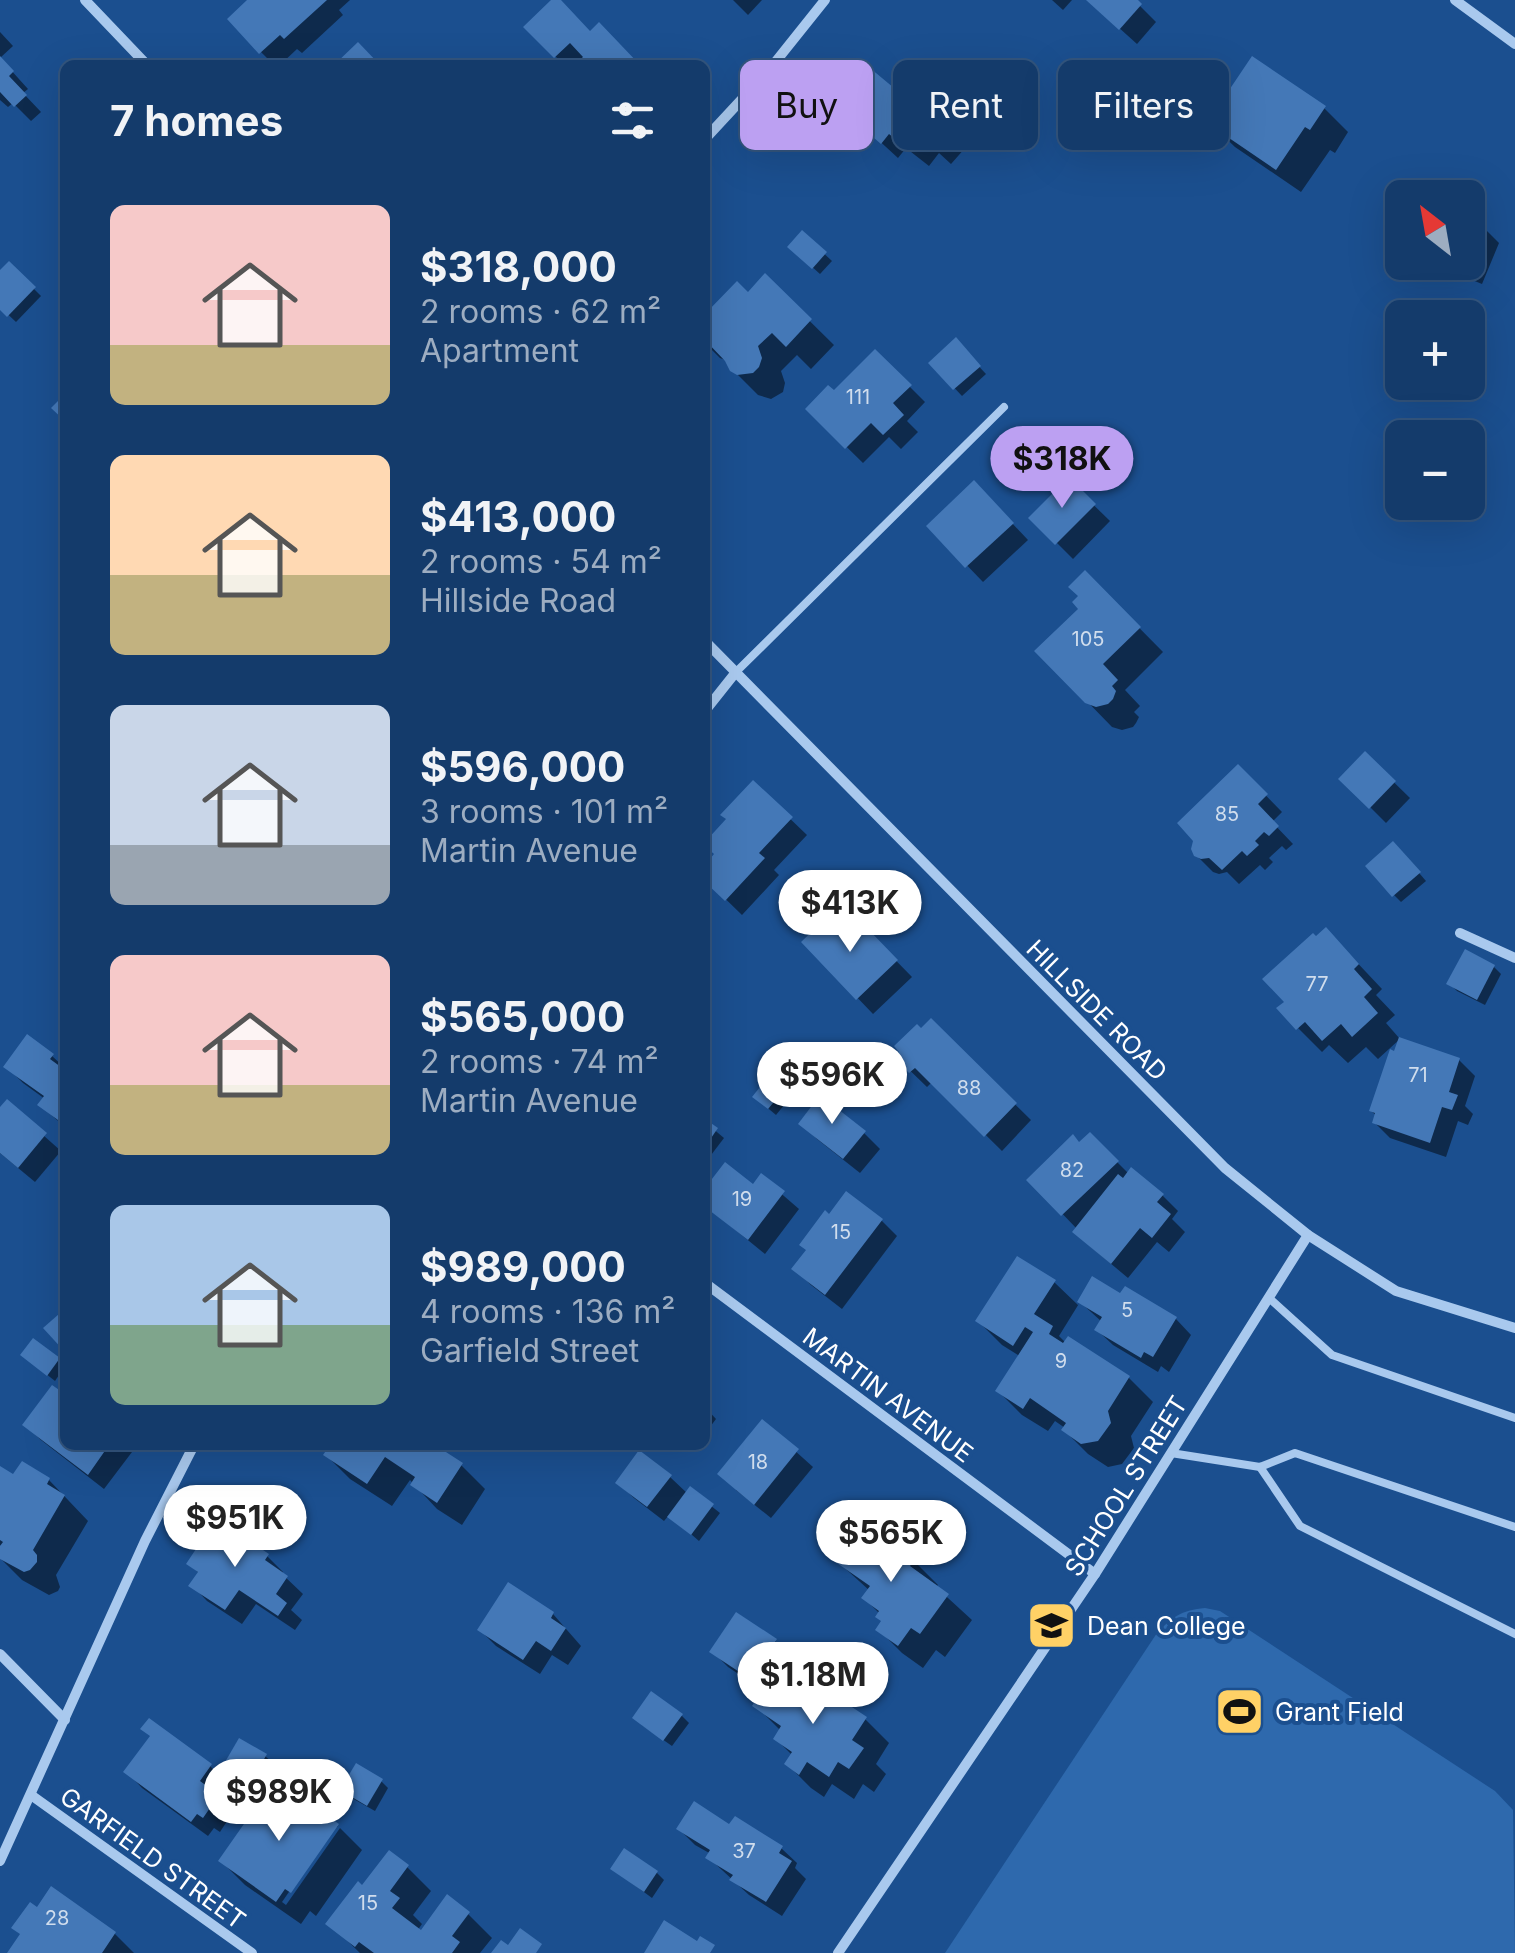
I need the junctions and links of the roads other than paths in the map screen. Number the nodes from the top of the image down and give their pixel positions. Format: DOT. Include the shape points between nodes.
graph roads {
  1 [pos="85,0"];
  2 [pos="825,0"];
  3 [pos="1455,0"];
  4 [pos="1515,44"];
  5 [pos="142,60"];
  6 [pos="710,133"];
  7 [pos="1004,407"];
  8 [pos="710,646"];
  9 [pos="736,672"];
  10 [pos="710,706"];
  11 [pos="1460,933"];
  12 [pos="1515,958"];
  13 [pos="1308,1235"];
  14 [pos="710,1287"];
  15 [pos="1269,1298"];
  16 [pos="1515,1328"];
  17 [pos="1515,1418"];
  18 [pos="191,1450"];
  19 [pos="1171,1454"];
  20 [pos="1260,1467"];
  21 [pos="1515,1528"];
  22 [pos="1095,1574"];
  23 [pos="1515,1634"];
  24 [pos="0,1654"];
  25 [pos="65,1720"];
  26 [pos="31,1795"];
  27 [pos="0,1861"];
  28 [pos="252,1953"];
  29 [pos="838,1953"];
  1 -- 5 [label="street"];
  2 -- 6 [label="street"];
  3 -- 4 [label="street"];
  7 -- 9 [label="lane"];
  8 -- 9 [label="street, HILLSIDE ROAD"];
  9 -- 10 [label="street"];
  9 -- 13 [label="street, HILLSIDE ROAD" via="1225,1168"];
  11 -- 12 [label="street"];
  13 -- 15 [label="street, SCHOOL STREET"];
  13 -- 16 [label="street, HILLSIDE ROAD" via="1396,1291"];
  14 -- 22 [label="street, MARTIN AVENUE"];
  15 -- 17 [label="lane" via="1332,1354"];
  15 -- 19 [label="street, SCHOOL STREET"];
  18 -- 25 [label="street"];
  19 -- 20 [label="lane"];
  19 -- 22 [label="street, SCHOOL STREET"];
  20 -- 21 [label="lane" via="1294,1453"];
  20 -- 23 [label="lane" via="1300,1526"];
  22 -- 29 [label="street, SCHOOL STREET"];
  24 -- 25 [label="street"];
  25 -- 26 [label="street"];
  26 -- 27 [label="street"];
  26 -- 28 [label="street, GARFIELD STREET"];
}
